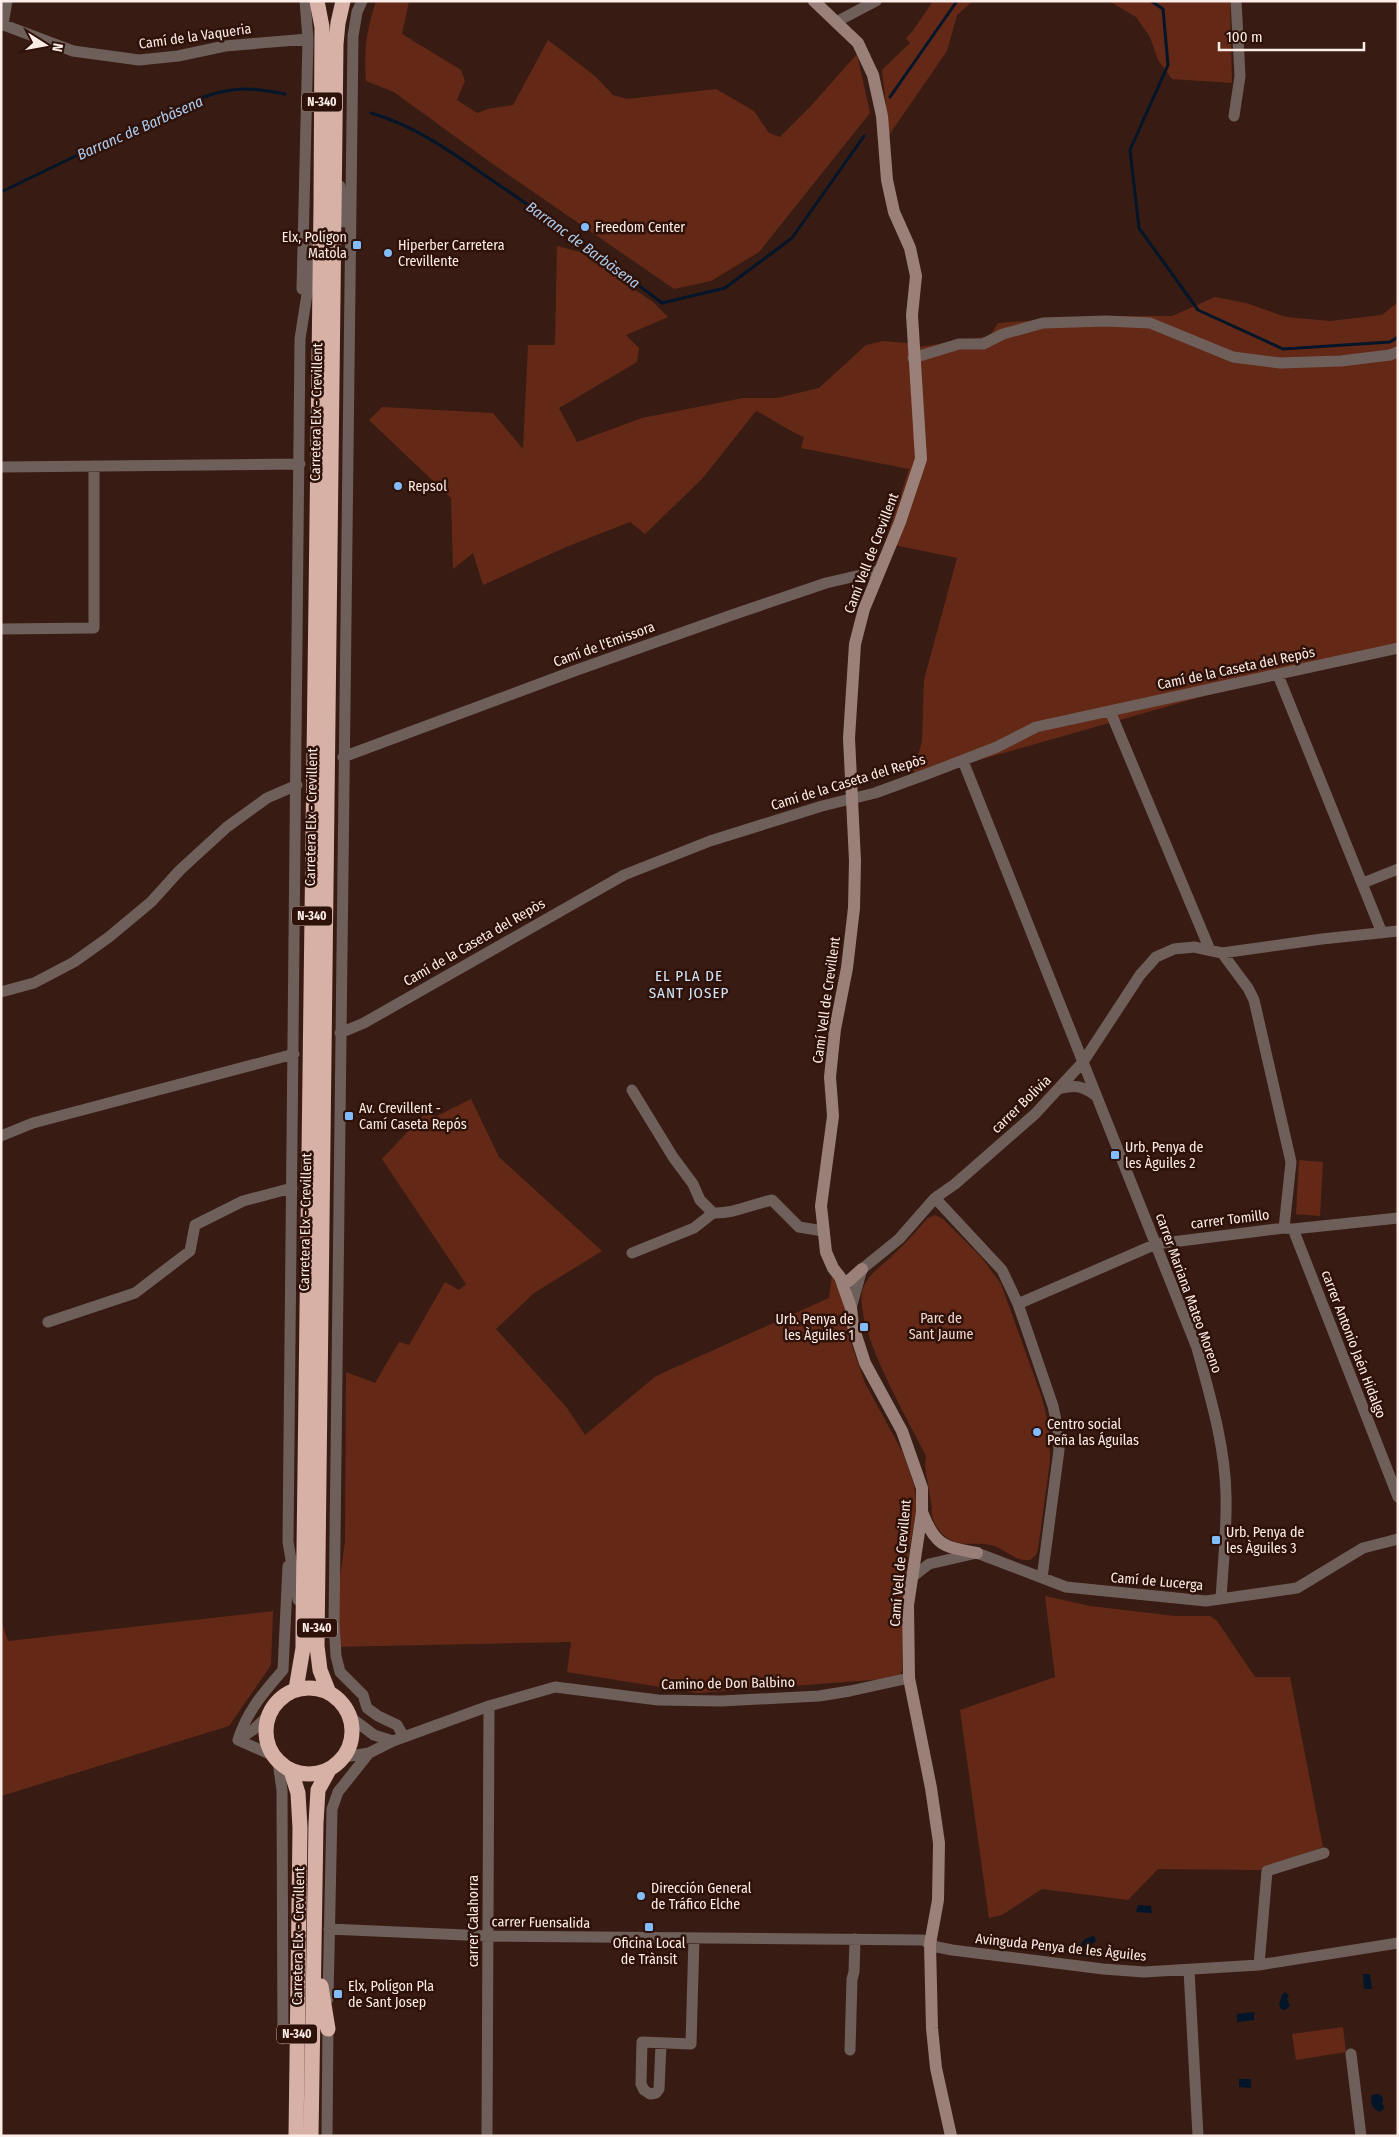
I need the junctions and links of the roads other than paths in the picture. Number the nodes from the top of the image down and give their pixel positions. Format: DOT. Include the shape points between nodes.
graph roads {
  1 [pos="7,1"];
  2 [pos="305,1"];
  3 [pos="317,1"];
  4 [pos="343,1"];
  5 [pos="362,1"];
  6 [pos="814,1"];
  7 [pos="876,1"];
  8 [pos="1236,1"];
  9 [pos="836,22"];
  10 [pos="2,24"];
  11 [pos="308,39"];
  12 [pos="1234,116"];
  13 [pos="335,149"];
  14 [pos="321,204"];
  15 [pos="350,266"];
  16 [pos="300,339"];
  17 [pos="1398,352"];
  18 [pos="913,358"];
  19 [pos="300,464"];
  20 [pos="94,466"];
  21 [pos="1,467"];
  22 [pos="878,571"];
  23 [pos="1,629"];
  24 [pos="1398,648"];
  25 [pos="1278,675"];
  26 [pos="1110,711"];
  27 [pos="343,757"];
  28 [pos="963,761"];
  29 [pos="297,785"];
  30 [pos="852,798"];
  31 [pos="1398,869"];
  32 [pos="1363,883"];
  33 [pos="1398,931"];
  34 [pos="1382,933"];
  35 [pos="1210,950"];
  36 [pos="1222,952"];
  37 [pos="1,992"];
  38 [pos="340,1033"];
  39 [pos="294,1054"];
  40 [pos="1083,1062"];
  41 [pos="1058,1089"];
  42 [pos="632,1090"];
  43 [pos="1095,1095"];
  44 [pos="1,1136"];
  45 [pos="292,1188"];
  46 [pos="935,1198"];
  47 [pos="713,1213"];
  48 [pos="1398,1218"];
  49 [pos="1289,1228"];
  50 [pos="823,1231"];
  51 [pos="1156,1244"];
  52 [pos="632,1252"];
  53 [pos="862,1270"];
  54 [pos="843,1286"];
  55 [pos="1018,1304"];
  56 [pos="851,1308"];
  57 [pos="48,1322"];
  58 [pos="334,1469"];
  59 [pos="1398,1497"];
  60 [pos="922,1512"];
  61 [pos="1398,1539"];
  62 [pos="936,1540"];
  63 [pos="288,1542"];
  64 [pos="916,1547"];
  65 [pos="977,1553"];
  66 [pos="317,1561"];
  67 [pos="938,1561"];
  68 [pos="912,1578"];
  69 [pos="1042,1578"];
  70 [pos="1221,1598"];
  71 [pos="303,1628"];
  72 [pos="909,1678"];
  73 [pos="296,1689"];
  74 [pos="329,1692"];
  75 [pos="489,1706"];
  76 [pos="268,1716"];
  77 [pos="350,1717"];
  78 [pos="399,1739"];
  79 [pos="238,1740"];
  80 [pos="369,1753"];
  81 [pos="344,1757"];
  82 [pos="275,1758"];
  83 [pos="329,1770"];
  84 [pos="291,1771"];
  85 [pos="1324,1853"];
  86 [pos="329,1929"];
  87 [pos="488,1936"];
  88 [pos="694,1938"];
  89 [pos="836,1939"];
  90 [pos="855,1939"];
  91 [pos="314,1942"];
  92 [pos="1398,1942"];
  93 [pos="930,1944"];
  94 [pos="1259,1965"];
  95 [pos="1189,1970"];
  96 [pos="852,1979"];
  97 [pos="328,2029"];
  98 [pos="284,2039"];
  99 [pos="661,2044"];
  100 [pos="850,2050"];
  101 [pos="1351,2054"];
  102 [pos="296,2136"];
  103 [pos="311,2136"];
  104 [pos="327,2136"];
  105 [pos="487,2136"];
  106 [pos="951,2136"];
  107 [pos="1198,2136"];
  108 [pos="1361,2136"];
  1 -- 10 [label="street"];
  2 -- 11 [label="street"];
  3 -- 14 [label="highway, Carretera Elx - Crevillent / N-340" via="322,27"];
  4 -- 13 [label="highway, Carretera Elx - Crevillent / N-340" via="336,44"];
  5 -- 15 [label="street" via="353,36"];
  6 -- 9 [label="street, Camí Vell de Crevillent"];
  7 -- 9 [label="street"];
  8 -- 12 [label="street" via="1240,76"];
  9 -- 18 [label="street, Camí Vell de Crevillent" via="858,43 873,75 882,116 886,180 894,212 910,248 916,276 912,315"];
  10 -- 11 [label="street, Camí de la Vaqueria" via="73,51 139,60 225,46"];
  11 -- 16 [label="street"];
  13 -- 15 [label="street"];
  13 -- 66 [label="highway, Carretera Elx - Crevillent / N-340"];
  14 -- 16 [label="street"];
  14 -- 71 [label="highway, Carretera Elx - Crevillent / N-340"];
  15 -- 27 [label="street"];
  16 -- 19 [label="street"];
  17 -- 18 [label="street" via="1341,361 1280,363 1233,357 1150,323 1106,321 1043,323 1003,334 983,344 959,344"];
  18 -- 22 [label="street, Camí Vell de Crevillent" via="921,459 900,522"];
  19 -- 20 [label="street"];
  19 -- 29 [label="street"];
  20 -- 21 [label="street"];
  20 -- 23 [label="street" via="94,628"];
  22 -- 27 [label="street, Camí de l'Emissora" via="826,584 723,618"];
  22 -- 30 [label="street, Camí Vell de Crevillent" via="856,644 849,738"];
  24 -- 25 [label="street, Camí de la Caseta del Repòs"];
  25 -- 26 [label="street, Camí de la Caseta del Repòs"];
  25 -- 32 [label="street"];
  26 -- 28 [label="street, Camí de la Caseta del Repòs" via="1036,727"];
  26 -- 35 [label="street"];
  27 -- 38 [label="street"];
  28 -- 30 [label="street, Camí de la Caseta del Repòs" via="876,793"];
  28 -- 40 [label="street, carrer Mariana Mateo Moreno"];
  29 -- 37 [label="street" via="267,798 227,827 151,902 109,938 34,984"];
  29 -- 39 [label="street"];
  30 -- 38 [label="street, Camí de la Caseta del Repòs" via="710,841 624,875 364,1023"];
  30 -- 50 [label="street, Camí Vell de Crevillent" via="854,908 830,1077 833,1116 821,1206"];
  31 -- 32 [label="street"];
  32 -- 34 [label="street"];
  33 -- 34 [label="street, carrer Bolivia"];
  34 -- 36 [label="street, carrer Bolivia"];
  35 -- 36 [label="street, carrer Bolivia"];
  35 -- 40 [label="street, carrer Bolivia" via="1194,947 1174,949 1156,957 1140,975"];
  36 -- 49 [label="street" via="1254,1000 1290,1162"];
  38 -- 58 [label="street"];
  39 -- 44 [label="street" via="33,1123"];
  39 -- 45 [label="street"];
  40 -- 41 [label="street, carrer Bolivia"];
  40 -- 43 [label="street, carrer Mariana Mateo Moreno"];
  41 -- 43 [label="street" via="1072,1086 1084,1088"];
  41 -- 46 [label="street, carrer Bolivia" via="1035,1114"];
  42 -- 47 [label="street" via="700,1200"];
  43 -- 51 [label="street, carrer Mariana Mateo Moreno"];
  45 -- 57 [label="street" via="243,1201 195,1225 190,1251 135,1292"];
  45 -- 63 [label="street"];
  46 -- 53 [label="street, carrer Bolivia" via="899,1239"];
  46 -- 55 [label="street" via="1002,1270"];
  47 -- 50 [label="street" via="724,1214 772,1200 800,1227"];
  47 -- 52 [label="street" via="694,1228"];
  48 -- 49 [label="street, carrer Tomillo"];
  49 -- 51 [label="street, carrer Tomillo"];
  49 -- 59 [label="street, carrer Antonio Jaén Hidalgo"];
  50 -- 54 [label="street, Camí Vell de Crevillent" via="826,1252"];
  51 -- 55 [label="street, carrer Tomillo"];
  51 -- 70 [label="street, carrer Mariana Mateo Moreno" via="1197,1348 1222,1455 1226,1494"];
  53 -- 54 [label="street"];
  53 -- 56 [label="street"];
  54 -- 56 [label="street, Camí Vell de Crevillent"];
  55 -- 69 [label="street" via="1058,1430 1058,1470"];
  56 -- 60 [label="street, Camí Vell de Crevillent" via="853,1326 865,1363 902,1431 922,1488"];
  58 -- 66 [label="street"];
  58 -- 78 [label="street" via="336,1656 340,1672 364,1695 367,1708 397,1725"];
  60 -- 62 [label="street"];
  60 -- 64 [label="street, Camí Vell de Crevillent"];
  61 -- 70 [label="street, Camí de Lucerga" via="1363,1548 1297,1588"];
  62 -- 64 [label="street"];
  62 -- 65 [label="street" via="953,1549"];
  63 -- 71 [label="street"];
  63 -- 79 [label="street" via="283,1670 262,1693 243,1723"];
  64 -- 67 [label="street" via="926,1559"];
  64 -- 68 [label="street, Camí Vell de Crevillent"];
  65 -- 67 [label="street"];
  65 -- 69 [label="street, Camí de Lucerga"];
  66 -- 74 [label="highway, Carretera Elx - Crevillent / N-340" via="317,1646 320,1670"];
  67 -- 68 [label="street"];
  68 -- 72 [label="street, Camí Vell de Crevillent" via="908,1605"];
  69 -- 70 [label="street, Camí de Lucerga" via="1066,1587 1206,1601"];
  71 -- 73 [label="highway, Carretera Elx - Crevillent / N-340"];
  72 -- 75 [label="street, Camino de Don Balbino" via="819,1696 721,1701 658,1700 555,1687"];
  72 -- 93 [label="street, Camí Vell de Crevillent" via="939,1843 938,1900"];
  73 -- 74 [label="highway"];
  73 -- 76 [label="highway" via="277,1702"];
  74 -- 77 [label="highway, N-340" via="340,1700"];
  75 -- 78 [label="street, Camino de Don Balbino"];
  75 -- 87 [label="street, carrer Calahorra"];
  76 -- 79 [label="street"];
  76 -- 82 [label="highway" via="266,1736"];
  77 -- 78 [label="street" via="374,1735"];
  77 -- 81 [label="highway" via="351,1742"];
  78 -- 80 [label="street, Camino de Don Balbino"];
  79 -- 82 [label="street"];
  80 -- 81 [label="street"];
  80 -- 86 [label="street" via="338,1792 332,1809"];
  81 -- 83 [label="highway, N-340"];
  82 -- 84 [label="highway"];
  82 -- 98 [label="street" via="282,1790"];
  83 -- 84 [label="highway" via="313,1775"];
  83 -- 91 [label="highway, Carretera Elx - Crevillent / N-340" via="318,1790"];
  84 -- 102 [label="highway, Carretera Elx - Crevillent / N-340" via="298,1793 300,1828"];
  85 -- 94 [label="street" via="1267,1871"];
  86 -- 87 [label="street, carrer Fuensalida"];
  86 -- 97 [label="street"];
  87 -- 88 [label="street, carrer Fuensalida"];
  87 -- 105 [label="street, carrer Calahorra"];
  88 -- 89 [label="street, carrer Fuensalida"];
  88 -- 99 [label="street" via="691,2044"];
  89 -- 90 [label="street, carrer Fuensalida"];
  89 -- 96 [label="street" via="846,1949"];
  90 -- 93 [label="street, carrer Fuensalida" via="923,1940"];
  90 -- 96 [label="street"];
  91 -- 97 [label="highway"];
  91 -- 103 [label="highway, Carretera Elx - Crevillent / N-340"];
  92 -- 94 [label="street, Avinguda Penya de les Àguiles"];
  93 -- 95 [label="street, Avinguda Penya de les Àguiles" via="952,1950 1103,1969 1144,1972"];
  93 -- 106 [label="street, Camí Vell de Crevillent" via="936,2068"];
  94 -- 95 [label="street, Avinguda Penya de les Àguiles"];
  95 -- 107 [label="street"];
  96 -- 100 [label="street"];
  97 -- 104 [label="street"];
  101 -- 108 [label="street"];
}
